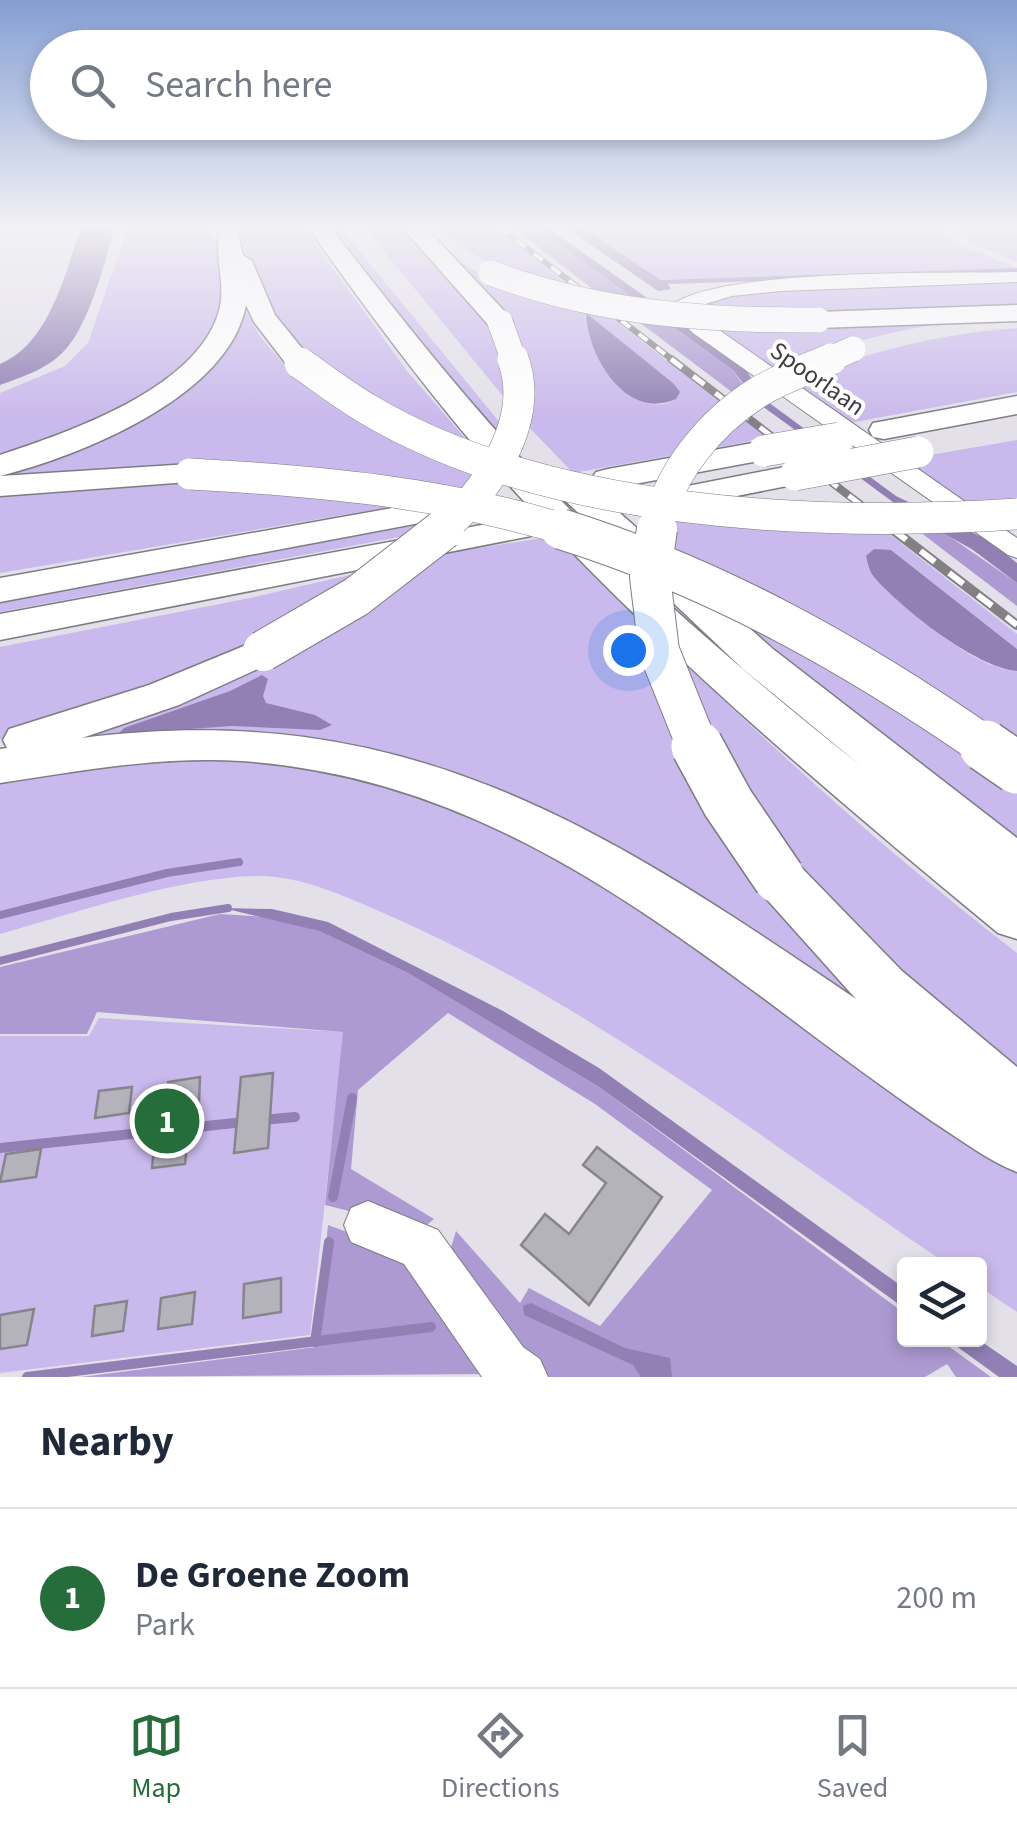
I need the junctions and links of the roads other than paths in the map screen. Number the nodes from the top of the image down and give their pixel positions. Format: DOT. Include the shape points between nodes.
graph roads {
  1 [pos="232,291"];
  2 [pos="252,291"];
  3 [pos="381,291"];
  4 [pos="394,291"];
  5 [pos="472,291"];
  6 [pos="546,291"];
  7 [pos="723,291"];
  8 [pos="1017,313"];
  9 [pos="1017,324"];
  10 [pos="1017,405"];
  11 [pos="1017,434"];
  12 [pos="0,466"];
  13 [pos="0,486"];
  14 [pos="1017,514"];
  15 [pos="1017,550"];
  16 [pos="0,590"];
  17 [pos="0,627"];
  18 [pos="0,746"];
  19 [pos="0,766"];
  20 [pos="1017,768"];
  21 [pos="1017,866"];
  22 [pos="1017,917"];
  23 [pos="1017,1107"];
  24 [pos="1017,1141"];
  25 [pos="368,1226"];
  26 [pos="522,1377"];
  1 -- 12 [label="highway" via="224,333 169,388 112,421"];
  2 -- 14 [label="highway, bridge" via="262,317 300,363 360,406 508,466 700,507 819,518"];
  3 -- 22 [label="highway" via="438,382 585,544 782,724"];
  4 -- 21 [label="highway" via="495,409 616,533 783,680"];
  5 -- 18 [label="highway, bridge" via="500,322 518,363 520,398 505,449 478,492 436,538 327,616 263,651 128,708"];
  6 -- 8 [label="highway, bridge" via="639,312 732,320"];
  7 -- 15 [label="street, Spoorlaan" via="682,300 676,308"];
  9 -- 23 [label="highway, bridge" via="924,332 852,349 772,383 713,426 673,480 648,577 653,632 674,704 720,794 780,878 882,989"];
  10 -- 16 [label="highway, bridge"];
  11 -- 17 [label="highway, bridge"];
  13 -- 20 [label="highway, bridge" via="190,474 326,480 514,512 632,549 732,591 905,690"];
  19 -- 24 [label="highway" via="132,748 242,746 371,763 456,788 537,823 633,878"];
  25 -- 26 [label="street" via="421,1247 505,1366"];
}
